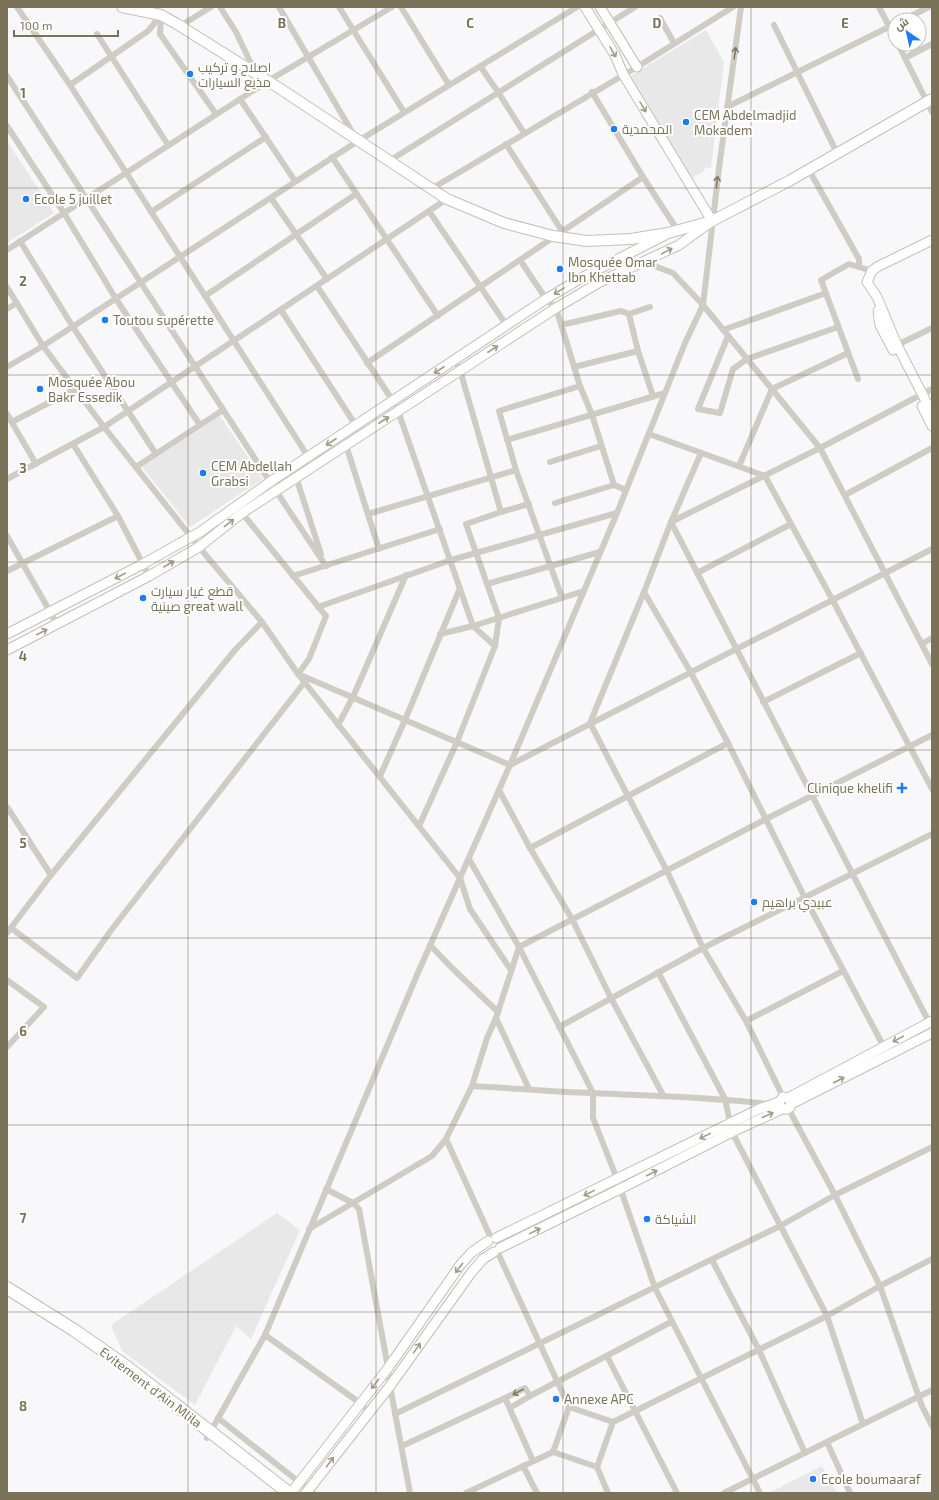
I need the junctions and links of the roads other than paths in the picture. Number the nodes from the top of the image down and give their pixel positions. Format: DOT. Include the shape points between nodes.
graph roads {
  1 [pos="17,7"];
  2 [pos="122,7"];
  3 [pos="211,7"];
  4 [pos="220,7"];
  5 [pos="279,7"];
  6 [pos="340,7"];
  7 [pos="392,7"];
  8 [pos="401,7"];
  9 [pos="577,7"];
  10 [pos="585,7"];
  11 [pos="600,7"];
  12 [pos="635,7"];
  13 [pos="732,7"];
  14 [pos="741,7"];
  15 [pos="879,7"];
  16 [pos="929,7"];
  17 [pos="158,11"];
  18 [pos="919,12"];
  19 [pos="660,18"];
  20 [pos="887,18"];
  21 [pos="609,22"];
  22 [pos="774,25"];
  23 [pos="180,26"];
  24 [pos="887,28"];
  25 [pos="354,29"];
  26 [pos="599,29"];
  27 [pos="97,34"];
  28 [pos="674,43"];
  29 [pos="932,44"];
  30 [pos="902,52"];
  31 [pos="112,56"];
  32 [pos="309,57"];
  33 [pos="905,58"];
  34 [pos="480,66"];
  35 [pos="637,67"];
  36 [pos="256,73"];
  37 [pos="797,73"];
  38 [pos="623,74"];
  39 [pos="7,76"];
  40 [pos="268,81"];
  41 [pos="70,85"];
  42 [pos="449,85"];
  43 [pos="498,92"];
  44 [pos="592,92"];
  45 [pos="240,99"];
  46 [pos="929,100"];
  47 [pos="727,107"];
  48 [pos="404,112"];
  49 [pos="932,112"];
  50 [pos="216,114"];
  51 [pos="7,126"];
  52 [pos="524,133"];
  53 [pos="266,137"];
  54 [pos="358,141"];
  55 [pos="506,144"];
  56 [pos="168,145"];
  57 [pos="837,153"];
  58 [pos="332,157"];
  59 [pos="388,161"];
  60 [pos="808,170"];
  61 [pos="126,172"];
  62 [pos="643,177"];
  63 [pos="295,181"];
  64 [pos="432,189"];
  65 [pos="356,194"];
  66 [pos="87,198"];
  67 [pos="270,198"];
  68 [pos="447,199"];
  69 [pos="429,211"];
  70 [pos="151,212"];
  71 [pos="64,213"];
  72 [pos="712,221"];
  73 [pos="673,232"];
  74 [pos="558,234"];
  75 [pos="297,235"];
  76 [pos="387,239"];
  77 [pos="932,240"];
  78 [pos="20,241"];
  79 [pos="7,250"];
  80 [pos="179,257"];
  81 [pos="520,260"];
  82 [pos="644,262"];
  83 [pos="859,267"];
  84 [pos="872,271"];
  85 [pos="327,279"];
  86 [pos="141,282"];
  87 [pos="317,286"];
  88 [pos="481,286"];
  89 [pos="7,287"];
  90 [pos="826,293"];
  91 [pos="205,296"];
  92 [pos="877,297"];
  93 [pos="116,299"];
  94 [pos="546,299"];
  95 [pos="17,303"];
  96 [pos="703,305"];
  97 [pos="650,307"];
  98 [pos="7,308"];
  99 [pos="556,308"];
  100 [pos="281,310"];
  101 [pos="629,314"];
  102 [pos="438,316"];
  103 [pos="561,325"];
  104 [pos="506,326"];
  105 [pos="73,327"];
  106 [pos="838,327"];
  107 [pos="932,328"];
  108 [pos="723,330"];
  109 [pos="728,336"];
  110 [pos="235,341"];
  111 [pos="897,345"];
  112 [pos="43,346"];
  113 [pos="638,351"];
  114 [pos="848,353"];
  115 [pos="748,359"];
  116 [pos="454,360"];
  117 [pos="367,363"];
  118 [pos="7,367"];
  119 [pos="195,367"];
  120 [pos="574,367"];
  121 [pos="460,370"];
  122 [pos="858,379"];
  123 [pos="171,383"];
  124 [pos="580,386"];
  125 [pos="75,389"];
  126 [pos="772,389"];
  127 [pos="932,389"];
  128 [pos="665,393"];
  129 [pos="653,396"];
  130 [pos="920,396"];
  131 [pos="393,401"];
  132 [pos="223,410"];
  133 [pos="398,411"];
  134 [pos="128,412"];
  135 [pos="932,413"];
  136 [pos="7,414"];
  137 [pos="592,415"];
  138 [pos="12,422"];
  139 [pos="200,425"];
  140 [pos="356,425"];
  141 [pos="932,425"];
  142 [pos="104,427"];
  143 [pos="362,434"];
  144 [pos="649,434"];
  145 [pos="507,440"];
  146 [pos="73,444"];
  147 [pos="346,445"];
  148 [pos="601,446"];
  149 [pos="820,448"];
  150 [pos="932,448"];
  151 [pos="701,453"];
  152 [pos="156,454"];
  153 [pos="309,456"];
  154 [pos="550,462"];
  155 [pos="36,464"];
  156 [pos="314,466"];
  157 [pos="739,466"];
  158 [pos="136,467"];
  159 [pos="516,470"];
  160 [pos="765,476"];
  161 [pos="296,477"];
  162 [pos="491,477"];
  163 [pos="7,479"];
  164 [pos="270,482"];
  165 [pos="614,485"];
  166 [pos="626,490"];
  167 [pos="275,491"];
  168 [pos="845,495"];
  169 [pos="428,496"];
  170 [pos="555,503"];
  171 [pos="529,504"];
  172 [pos="242,512"];
  173 [pos="501,512"];
  174 [pos="617,513"];
  175 [pos="368,514"];
  176 [pos="118,516"];
  177 [pos="671,522"];
  178 [pos="791,524"];
  179 [pos="440,529"];
  180 [pos="540,535"];
  181 [pos="7,536"];
  182 [pos="191,537"];
  183 [pos="199,547"];
  184 [pos="379,549"];
  185 [pos="932,549"];
  186 [pos="600,552"];
  187 [pos="476,553"];
  188 [pos="451,560"];
  189 [pos="22,564"];
  190 [pos="143,564"];
  191 [pos="325,564"];
  192 [pos="551,565"];
  193 [pos="7,571"];
  194 [pos="885,572"];
  195 [pos="697,573"];
  196 [pos="406,575"];
  197 [pos="149,576"];
  198 [pos="293,576"];
  199 [pos="487,584"];
  200 [pos="460,588"];
  201 [pos="584,591"];
  202 [pos="644,592"];
  203 [pos="562,598"];
  204 [pos="832,599"];
  205 [pos="318,607"];
  206 [pos="50,612"];
  207 [pos="499,618"];
  208 [pos="262,622"];
  209 [pos="57,624"];
  210 [pos="473,626"];
  211 [pos="7,634"];
  212 [pos="440,634"];
  213 [pos="932,638"];
  214 [pos="922,644"];
  215 [pos="495,646"];
  216 [pos="736,649"];
  217 [pos="7,650"];
  218 [pos="861,653"];
  219 [pos="932,664"];
  220 [pos="690,671"];
  221 [pos="298,674"];
  222 [pos="306,680"];
  223 [pos="353,697"];
  224 [pos="763,702"];
  225 [pos="405,720"];
  226 [pos="590,723"];
  227 [pos="338,725"];
  228 [pos="932,735"];
  229 [pos="457,742"];
  230 [pos="728,743"];
  231 [pos="910,746"];
  232 [pos="510,765"];
  233 [pos="380,776"];
  234 [pos="932,789"];
  235 [pos="498,790"];
  236 [pos="630,797"];
  237 [pos="812,797"];
  238 [pos="7,807"];
  239 [pos="766,819"];
  240 [pos="419,826"];
  241 [pos="932,834"];
  242 [pos="530,848"];
  243 [pos="468,859"];
  244 [pos="667,871"];
  245 [pos="852,874"];
  246 [pos="51,876"];
  247 [pos="460,878"];
  248 [pos="804,896"];
  249 [pos="572,919"];
  250 [pos="9,930"];
  251 [pos="430,945"];
  252 [pos="519,947"];
  253 [pos="703,948"];
  254 [pos="511,970"];
  255 [pos="658,972"];
  256 [pos="843,972"];
  257 [pos="7,980"];
  258 [pos="611,998"];
  259 [pos="497,1015"];
  260 [pos="746,1021"];
  261 [pos="931,1024"];
  262 [pos="559,1027"];
  263 [pos="932,1033"];
  264 [pos="7,1047"];
  265 [pos="886,1051"];
  266 [pos="472,1086"];
  267 [pos="528,1089"];
  268 [pos="593,1093"];
  269 [pos="663,1095"];
  270 [pos="725,1099"];
  271 [pos="783,1103"];
  272 [pos="731,1128"];
  273 [pos="446,1139"];
  274 [pos="932,1147"];
  275 [pos="617,1179"];
  276 [pos="326,1189"];
  277 [pos="620,1189"];
  278 [pos="836,1195"];
  279 [pos="353,1203"];
  280 [pos="780,1226"];
  281 [pos="309,1229"];
  282 [pos="492,1239"];
  283 [pos="497,1250"];
  284 [pos="932,1259"];
  285 [pos="712,1260"];
  286 [pos="880,1286"];
  287 [pos="7,1288"];
  288 [pos="655,1288"];
  289 [pos="7,1297"];
  290 [pos="827,1316"];
  291 [pos="671,1322"];
  292 [pos="265,1335"];
  293 [pos="540,1344"];
  294 [pos="759,1350"];
  295 [pos="607,1356"];
  296 [pos="388,1368"];
  297 [pos="702,1378"];
  298 [pos="558,1382"];
  299 [pos="390,1386"];
  300 [pos="932,1390"];
  301 [pos="530,1396"];
  302 [pos="919,1396"];
  303 [pos="505,1398"];
  304 [pos="360,1403"];
  305 [pos="570,1407"];
  306 [pos="510,1408"];
  307 [pos="368,1412"];
  308 [pos="635,1412"];
  309 [pos="395,1414"];
  310 [pos="218,1418"];
  311 [pos="613,1422"];
  312 [pos="863,1424"];
  313 [pos="932,1426"];
  314 [pos="208,1435"];
  315 [pos="827,1442"];
  316 [pos="402,1446"];
  317 [pos="553,1452"];
  318 [pos="805,1453"];
  319 [pos="533,1461"];
  320 [pos="523,1466"];
  321 [pos="597,1468"];
  322 [pos="752,1479"];
  323 [pos="299,1483"];
  324 [pos="309,1492"];
  325 [pos="276,1493"];
  326 [pos="290,1493"];
  327 [pos="410,1493"];
  328 [pos="466,1493"];
  329 [pos="536,1493"];
  330 [pos="608,1493"];
  331 [pos="677,1493"];
  332 [pos="724,1493"];
  333 [pos="760,1493"];
  334 [pos="850,1493"];
  1 -- 41 [label="street"];
  2 -- 17 [label="main road"];
  3 -- 23 [label="street"];
  4 -- 36 [label="street" via="236,32"];
  5 -- 32 [label="street"];
  6 -- 25 [label="street"];
  7 -- 25 [label="street"];
  8 -- 42 [label="street"];
  9 -- 34 [label="street"];
  10 -- 26 [label="street"];
  11 -- 21 [label="street"];
  12 -- 21 [label="street"];
  13 -- 28 [label="street"];
  47 -- 14 [label="street, one-way"];
  15 -- 20 [label="street"];
  16 -- 18 [label="street"];
  17 -- 23 [label="main road"];
  17 -- 31 [label="street" via="148,32"];
  17 -- 50 [label="street" via="160,34"];
  19 -- 28 [label="street"];
  21 -- 26 [label="street"];
  21 -- 35 [label="street"];
  22 -- 37 [label="street"];
  23 -- 36 [label="main road"];
  24 -- 37 [label="street"];
  25 -- 32 [label="street"];
  25 -- 48 [label="street"];
  26 -- 38 [label="street, one-way"];
  26 -- 43 [label="street"];
  27 -- 31 [label="street"];
  28 -- 35 [label="street"];
  29 -- 33 [label="street"];
  30 -- 33 [label="street"];
  31 -- 41 [label="street"];
  31 -- 56 [label="street"];
  32 -- 40 [label="street"];
  32 -- 54 [label="street"];
  33 -- 46 [label="street"];
  34 -- 42 [label="street"];
  34 -- 43 [label="street"];
  35 -- 38 [label="street"];
  36 -- 40 [label="main road"];
  37 -- 47 [label="street"];
  37 -- 57 [label="street"];
  38 -- 44 [label="street"];
  38 -- 72 [label="street, one-way"];
  39 -- 66 [label="street"];
  40 -- 45 [label="street"];
  40 -- 54 [label="main road"];
  41 -- 61 [label="street"];
  42 -- 48 [label="street"];
  43 -- 52 [label="street"];
  43 -- 59 [label="street"];
  44 -- 52 [label="street"];
  44 -- 62 [label="street"];
  45 -- 50 [label="street"];
  45 -- 53 [label="street"];
  46 -- 49 [label="street"];
  46 -- 57 [label="main road"];
  72 -- 47 [label="street, one-way"];
  48 -- 54 [label="street"];
  50 -- 56 [label="street"];
  51 -- 71 [label="street"];
  52 -- 55 [label="street"];
  53 -- 63 [label="street"];
  53 -- 70 [label="street"];
  54 -- 58 [label="street"];
  54 -- 59 [label="main road"];
  55 -- 64 [label="street"];
  55 -- 74 [label="street"];
  56 -- 61 [label="street"];
  57 -- 60 [label="main road"];
  58 -- 63 [label="street"];
  58 -- 65 [label="street"];
  59 -- 64 [label="main road"];
  60 -- 72 [label="main road"];
  60 -- 83 [label="street" via="859,259"];
  61 -- 66 [label="street"];
  61 -- 70 [label="street"];
  62 -- 73 [label="street"];
  62 -- 74 [label="street"];
  63 -- 67 [label="street"];
  64 -- 68 [label="main road"];
  65 -- 75 [label="street"];
  65 -- 76 [label="street"];
  66 -- 71 [label="street"];
  66 -- 86 [label="street"];
  67 -- 75 [label="street"];
  67 -- 80 [label="street"];
  68 -- 69 [label="street"];
  68 -- 74 [label="main road" via="504,223"];
  69 -- 76 [label="street"];
  69 -- 88 [label="street"];
  70 -- 80 [label="street"];
  71 -- 78 [label="street"];
  71 -- 93 [label="street"];
  72 -- 73 [label="main road"];
  82 -- 72 [label="street, one-way" via="679,245"];
  72 -- 96 [label="street"];
  73 -- 74 [label="main road" via="631,239 587,240"];
  73 -- 94 [label="street, one-way" via="583,277"];
  74 -- 81 [label="street"];
  75 -- 85 [label="street"];
  75 -- 91 [label="street"];
  76 -- 85 [label="street"];
  76 -- 102 [label="street"];
  77 -- 84 [label="street"];
  78 -- 79 [label="street"];
  78 -- 105 [label="street"];
  80 -- 86 [label="street"];
  80 -- 91 [label="street"];
  81 -- 88 [label="street"];
  81 -- 94 [label="street"];
  82 -- 96 [label="street" via="673,273"];
  82 -- 99 [label="street" via="600,282"];
  83 -- 84 [label="street"];
  83 -- 90 [label="street" via="849,264 821,280"];
  84 -- 92 [label="street" via="867,282"];
  85 -- 87 [label="street"];
  86 -- 93 [label="street"];
  86 -- 119 [label="street"];
  87 -- 100 [label="street"];
  87 -- 117 [label="street"];
  88 -- 102 [label="street"];
  88 -- 104 [label="street"];
  89 -- 95 [label="street"];
  90 -- 106 [label="street"];
  90 -- 108 [label="street"];
  91 -- 110 [label="street"];
  92 -- 111 [label="street"];
  92 -- 130 [label="street" via="880,326"];
  93 -- 105 [label="street"];
  93 -- 123 [label="street"];
  94 -- 99 [label="street"];
  94 -- 104 [label="street"];
  95 -- 98 [label="street"];
  95 -- 112 [label="street"];
  96 -- 108 [label="street"];
  96 -- 128 [label="street"];
  97 -- 101 [label="street"];
  99 -- 103 [label="street"];
  121 -- 99 [label="street, one-way"];
  100 -- 110 [label="street"];
  100 -- 140 [label="street"];
  101 -- 103 [label="street" via="621,311"];
  101 -- 113 [label="street"];
  102 -- 117 [label="street"];
  103 -- 120 [label="street"];
  104 -- 116 [label="street"];
  105 -- 112 [label="street"];
  105 -- 134 [label="street"];
  106 -- 114 [label="street"];
  106 -- 115 [label="street"];
  107 -- 111 [label="street"];
  108 -- 109 [label="street"];
  109 -- 115 [label="street"];
  109 -- 115 [label="street" via="698,409 720,413 733,369"];
  110 -- 119 [label="street"];
  110 -- 153 [label="street"];
  111 -- 130 [label="street"];
  112 -- 118 [label="street"];
  112 -- 125 [label="street"];
  113 -- 120 [label="street"];
  113 -- 129 [label="street"];
  114 -- 122 [label="street"];
  114 -- 126 [label="street"];
  115 -- 126 [label="street"];
  116 -- 121 [label="street"];
  116 -- 131 [label="street, one-way"];
  117 -- 131 [label="street"];
  119 -- 123 [label="street"];
  119 -- 132 [label="street"];
  120 -- 124 [label="street"];
  121 -- 133 [label="street"];
  121 -- 162 [label="street"];
  123 -- 134 [label="street"];
  123 -- 139 [label="street"];
  124 -- 137 [label="street"];
  124 -- 145 [label="street" via="499,411"];
  125 -- 138 [label="street"];
  125 -- 142 [label="street"];
  126 -- 149 [label="street"];
  126 -- 157 [label="street"];
  127 -- 130 [label="street"];
  128 -- 129 [label="street"];
  128 -- 144 [label="street"];
  129 -- 137 [label="street"];
  130 -- 135 [label="street"];
  130 -- 141 [label="street"];
  130 -- 149 [label="street"];
  131 -- 133 [label="street"];
  131 -- 140 [label="street"];
  132 -- 139 [label="street"];
  132 -- 164 [label="street"];
  143 -- 133 [label="street, one-way"];
  133 -- 169 [label="street"];
  134 -- 142 [label="street"];
  134 -- 152 [label="street"];
  136 -- 138 [label="street"];
  137 -- 145 [label="street"];
  137 -- 148 [label="street"];
  138 -- 155 [label="street"];
  139 -- 152 [label="street"];
  140 -- 143 [label="street"];
  140 -- 153 [label="street, one-way"];
  142 -- 146 [label="street"];
  142 -- 158 [label="street"];
  143 -- 147 [label="street"];
  144 -- 151 [label="street"];
  144 -- 166 [label="street"];
  145 -- 159 [label="street"];
  146 -- 155 [label="street"];
  146 -- 176 [label="street"];
  147 -- 156 [label="street"];
  147 -- 175 [label="street"];
  148 -- 154 [label="street"];
  148 -- 165 [label="street"];
  149 -- 160 [label="street"];
  149 -- 168 [label="street"];
  150 -- 168 [label="street"];
  151 -- 157 [label="street"];
  151 -- 177 [label="street"];
  152 -- 158 [label="street"];
  153 -- 156 [label="street"];
  153 -- 164 [label="street"];
  155 -- 163 [label="street"];
  156 -- 161 [label="street"];
  157 -- 160 [label="street"];
  158 -- 182 [label="street"];
  159 -- 162 [label="street"];
  159 -- 171 [label="street"];
  160 -- 177 [label="street"];
  160 -- 178 [label="street"];
  161 -- 167 [label="street"];
  161 -- 191 [label="street"];
  162 -- 169 [label="street"];
  162 -- 173 [label="street"];
  164 -- 167 [label="street"];
  164 -- 182 [label="street"];
  165 -- 166 [label="street"];
  165 -- 170 [label="street"];
  166 -- 174 [label="street"];
  167 -- 172 [label="street"];
  167 -- 191 [label="street"];
  168 -- 194 [label="street"];
  169 -- 175 [label="street"];
  169 -- 179 [label="street"];
  171 -- 173 [label="street"];
  171 -- 180 [label="street"];
  183 -- 172 [label="street, one-way"];
  172 -- 198 [label="street"];
  173 -- 187 [label="street" via="466,524"];
  174 -- 180 [label="street"];
  174 -- 186 [label="street"];
  175 -- 184 [label="street"];
  176 -- 189 [label="street"];
  176 -- 190 [label="street"];
  177 -- 195 [label="street"];
  177 -- 202 [label="street"];
  178 -- 195 [label="street"];
  178 -- 204 [label="street"];
  179 -- 184 [label="street"];
  179 -- 188 [label="street"];
  180 -- 187 [label="street"];
  180 -- 192 [label="street"];
  181 -- 189 [label="street"];
  182 -- 183 [label="street"];
  182 -- 190 [label="street"];
  197 -- 183 [label="street, one-way"];
  183 -- 208 [label="street"];
  184 -- 191 [label="street"];
  185 -- 194 [label="street"];
  186 -- 192 [label="street"];
  186 -- 201 [label="street"];
  187 -- 188 [label="street"];
  187 -- 199 [label="street"];
  188 -- 196 [label="street"];
  188 -- 200 [label="street"];
  189 -- 193 [label="street"];
  189 -- 206 [label="street"];
  190 -- 197 [label="street"];
  190 -- 206 [label="street, one-way"];
  191 -- 198 [label="street"];
  192 -- 199 [label="street"];
  192 -- 203 [label="street"];
  194 -- 204 [label="street"];
  194 -- 214 [label="street"];
  195 -- 216 [label="street"];
  196 -- 205 [label="street"];
  196 -- 223 [label="street"];
  197 -- 209 [label="street"];
  198 -- 205 [label="street"];
  199 -- 207 [label="street"];
  200 -- 210 [label="street"];
  200 -- 212 [label="street"];
  201 -- 203 [label="street"];
  201 -- 232 [label="street"];
  202 -- 220 [label="street"];
  202 -- 226 [label="street"];
  203 -- 207 [label="street"];
  204 -- 216 [label="street"];
  204 -- 218 [label="street"];
  205 -- 221 [label="street" via="326,616 310,659"];
  206 -- 209 [label="street"];
  206 -- 211 [label="street"];
  207 -- 210 [label="street"];
  207 -- 215 [label="street"];
  208 -- 221 [label="street"];
  208 -- 246 [label="street" via="235,650"];
  217 -- 209 [label="street, one-way"];
  210 -- 212 [label="street"];
  210 -- 215 [label="street"];
  212 -- 225 [label="street"];
  213 -- 214 [label="street"];
  214 -- 219 [label="street"];
  215 -- 229 [label="street"];
  216 -- 220 [label="street"];
  216 -- 224 [label="street"];
  218 -- 224 [label="street"];
  218 -- 231 [label="street"];
  220 -- 226 [label="street"];
  220 -- 230 [label="street"];
  221 -- 222 [label="street"];
  222 -- 223 [label="street"];
  222 -- 227 [label="street"];
  222 -- 250 [label="street" via="112,929 77,978"];
  223 -- 225 [label="street"];
  223 -- 227 [label="street"];
  224 -- 237 [label="street"];
  225 -- 229 [label="street"];
  225 -- 233 [label="street"];
  226 -- 232 [label="street"];
  226 -- 236 [label="street"];
  227 -- 233 [label="street"];
  228 -- 231 [label="street"];
  229 -- 232 [label="street"];
  229 -- 240 [label="street"];
  230 -- 236 [label="street"];
  230 -- 239 [label="street"];
  231 -- 234 [label="street"];
  231 -- 237 [label="street"];
  232 -- 235 [label="street"];
  233 -- 240 [label="street"];
  235 -- 242 [label="street"];
  235 -- 243 [label="street"];
  236 -- 242 [label="street"];
  236 -- 244 [label="street"];
  237 -- 239 [label="street"];
  237 -- 245 [label="street"];
  238 -- 246 [label="street"];
  239 -- 244 [label="street"];
  239 -- 248 [label="street"];
  240 -- 247 [label="street"];
  241 -- 245 [label="street"];
  242 -- 249 [label="street"];
  243 -- 247 [label="street"];
  243 -- 252 [label="street"];
  244 -- 249 [label="street"];
  244 -- 253 [label="street"];
  245 -- 248 [label="street"];
  245 -- 261 [label="street"];
  246 -- 250 [label="street"];
  247 -- 251 [label="street"];
  247 -- 254 [label="street" via="470,909"];
  248 -- 253 [label="street"];
  248 -- 256 [label="street"];
  249 -- 252 [label="street"];
  249 -- 258 [label="street"];
  251 -- 259 [label="street"];
  251 -- 276 [label="street"];
  252 -- 254 [label="street"];
  252 -- 262 [label="street"];
  253 -- 255 [label="street"];
  253 -- 260 [label="street"];
  254 -- 259 [label="street"];
  255 -- 258 [label="street"];
  255 -- 270 [label="street"];
  256 -- 260 [label="street"];
  256 -- 265 [label="street"];
  257 -- 264 [label="street" via="44,1007"];
  258 -- 262 [label="street"];
  258 -- 269 [label="street"];
  259 -- 266 [label="street"];
  259 -- 267 [label="street"];
  260 -- 271 [label="street"];
  261 -- 265 [label="street, one-way"];
  262 -- 268 [label="street"];
  263 -- 265 [label="street"];
  265 -- 271 [label="street"];
  266 -- 267 [label="street"];
  266 -- 273 [label="street"];
  267 -- 268 [label="street"];
  268 -- 269 [label="street"];
  268 -- 275 [label="street" via="594,1118"];
  269 -- 270 [label="street"];
  270 -- 271 [label="street"];
  270 -- 272 [label="street"];
  271 -- 272 [label="street"];
  271 -- 278 [label="street"];
  272 -- 275 [label="street, one-way"];
  277 -- 272 [label="street, one-way"];
  272 -- 280 [label="street"];
  273 -- 279 [label="street" via="432,1156"];
  273 -- 282 [label="street"];
  274 -- 278 [label="street"];
  275 -- 277 [label="street"];
  275 -- 282 [label="street, one-way"];
  276 -- 279 [label="street"];
  276 -- 281 [label="street"];
  283 -- 277 [label="street, one-way"];
  277 -- 288 [label="street"];
  278 -- 280 [label="street"];
  278 -- 286 [label="street"];
  279 -- 281 [label="street"];
  279 -- 296 [label="street" via="360,1209"];
  280 -- 285 [label="street"];
  280 -- 290 [label="street"];
  281 -- 292 [label="street"];
  282 -- 283 [label="street" via="488,1248"];
  282 -- 296 [label="street, one-way" via="472,1252 461,1264"];
  283 -- 293 [label="street"];
  299 -- 283 [label="street, one-way" via="482,1259"];
  284 -- 286 [label="street"];
  285 -- 288 [label="street"];
  285 -- 294 [label="street"];
  286 -- 290 [label="street"];
  286 -- 302 [label="street"];
  287 -- 314 [label="highway, Evitement d'Ain Mlila" via="127,1367"];
  288 -- 291 [label="street"];
  288 -- 293 [label="street"];
  289 -- 314 [label="highway, Evitement d'Ain Mlila" via="81,1344"];
  290 -- 294 [label="street"];
  290 -- 312 [label="street"];
  291 -- 295 [label="street"];
  291 -- 297 [label="street"];
  292 -- 304 [label="street"];
  292 -- 310 [label="street"];
  293 -- 298 [label="street"];
  293 -- 309 [label="street"];
  294 -- 297 [label="street"];
  294 -- 318 [label="street"];
  295 -- 298 [label="street"];
  295 -- 308 [label="street"];
  296 -- 299 [label="street"];
  296 -- 304 [label="street, one-way"];
  297 -- 308 [label="street"];
  297 -- 322 [label="street"];
  298 -- 301 [label="street"];
  298 -- 305 [label="street"];
  299 -- 307 [label="street"];
  299 -- 309 [label="street"];
  300 -- 302 [label="street"];
  301 -- 303 [label="street, one-way" via="526,1388"];
  301 -- 306 [label="street"];
  302 -- 312 [label="street"];
  302 -- 313 [label="street"];
  303 -- 306 [label="street"];
  303 -- 316 [label="street"];
  304 -- 307 [label="street"];
  304 -- 323 [label="street"];
  305 -- 311 [label="street"];
  305 -- 317 [label="street"];
  306 -- 319 [label="street"];
  324 -- 307 [label="street, one-way"];
  308 -- 311 [label="street"];
  308 -- 331 [label="street"];
  309 -- 316 [label="street"];
  310 -- 314 [label="street"];
  310 -- 323 [label="street"];
  311 -- 321 [label="street"];
  312 -- 315 [label="street"];
  314 -- 325 [label="highway, Evitement d'Ain Mlila"];
  314 -- 326 [label="highway, Evitement d'Ain Mlila"];
  315 -- 318 [label="street"];
  315 -- 334 [label="street"];
  316 -- 327 [label="street"];
  317 -- 319 [label="street"];
  317 -- 321 [label="street"];
  318 -- 322 [label="street"];
  319 -- 320 [label="street"];
  320 -- 328 [label="street"];
  320 -- 329 [label="street"];
  321 -- 330 [label="street"];
  322 -- 332 [label="street"];
  322 -- 333 [label="street"];
  323 -- 324 [label="street"];
  323 -- 326 [label="street"];
}
